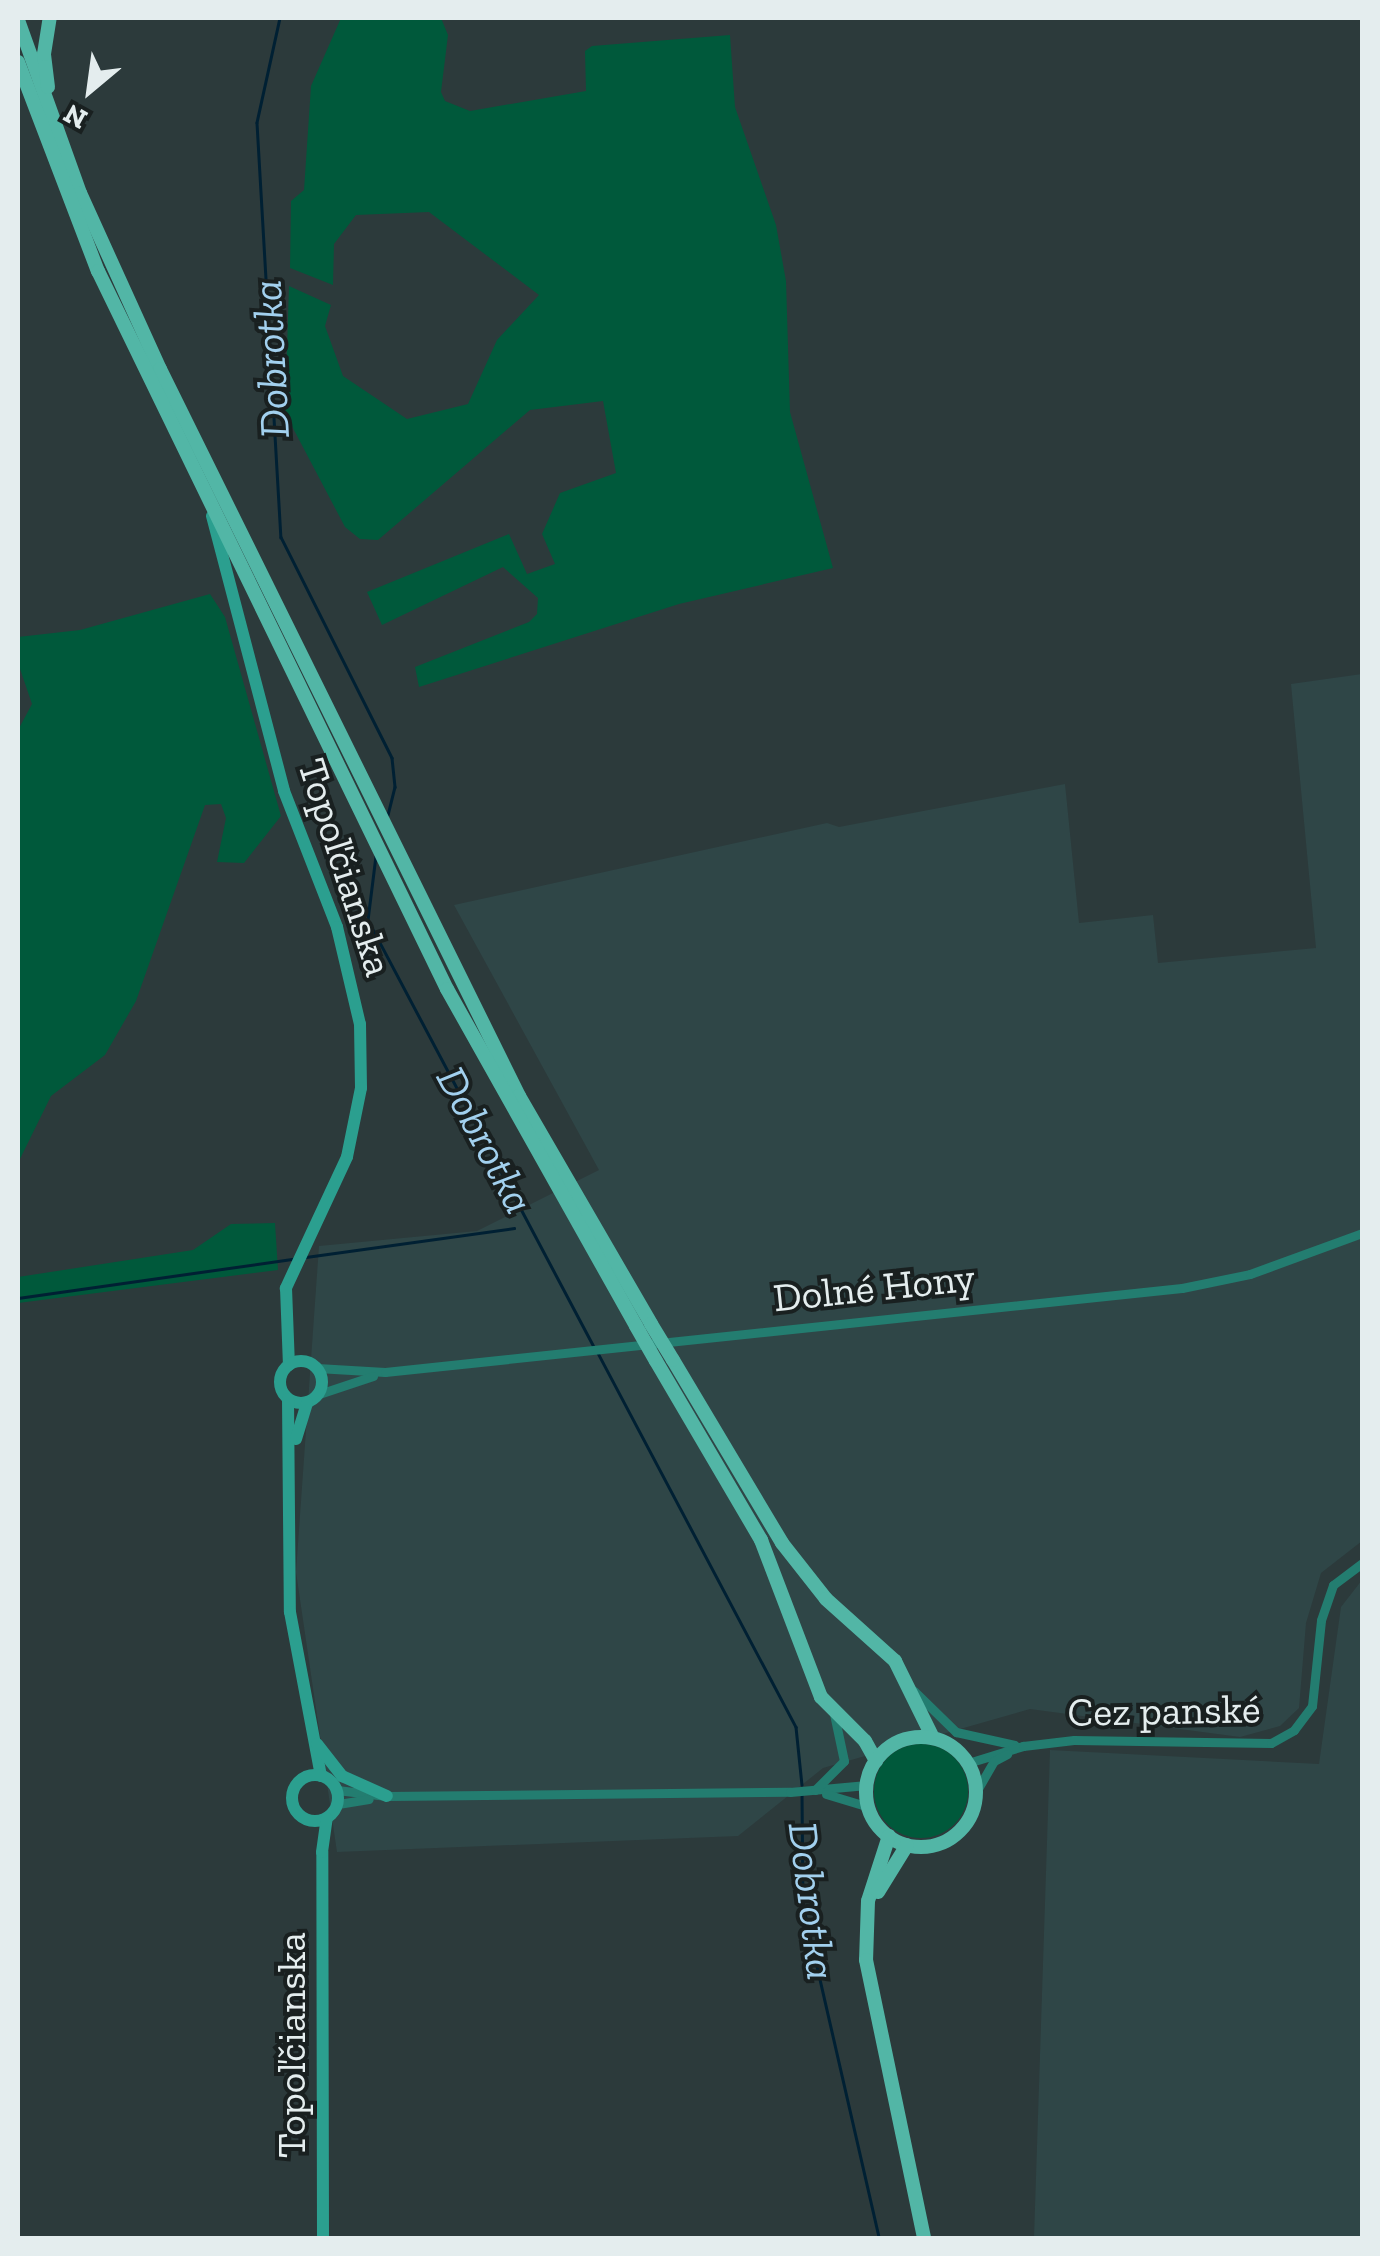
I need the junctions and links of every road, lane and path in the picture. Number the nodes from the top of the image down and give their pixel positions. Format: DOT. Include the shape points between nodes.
graph roads {
  1 [pos="50,18"];
  2 [pos="18,20"];
  3 [pos="18,62"];
  4 [pos="18,92"];
  5 [pos="53,122"];
  6 [pos="45,142"];
  7 [pos="208,502"];
  8 [pos="1362,1233"];
  9 [pos="644,1325"];
  10 [pos="288,1365"];
  11 [pos="316,1368"];
  12 [pos="385,1372"];
  13 [pos="313,1399"];
  14 [pos="288,1400"];
  15 [pos="293,1446"];
  16 [pos="1362,1563"];
  17 [pos="911,1688"];
  18 [pos="834,1712"];
  19 [pos="308,1729"];
  20 [pos="933,1738"];
  21 [pos="1023,1746"];
  22 [pos="876,1761"];
  23 [pos="968,1763"];
  24 [pos="321,1776"];
  25 [pos="304,1778"];
  26 [pos="867,1785"];
  27 [pos="813,1792"];
  28 [pos="976,1792"];
  29 [pos="388,1796"];
  30 [pos="337,1797"];
  31 [pos="869,1808"];
  32 [pos="327,1818"];
  33 [pos="310,1820"];
  34 [pos="889,1836"];
  35 [pos="906,1844"];
  36 [pos="322,1852"];
  37 [pos="868,1916"];
  38 [pos="324,2238"];
  39 [pos="924,2238"];
  1 -- 5 [label="main road" via="44,54"];
  2 -- 5 [label="main road"];
  3 -- 6 [label="main road"];
  4 -- 6 [label="main road"];
  5 -- 9 [label="main road" via="160,369 519,1096"];
  6 -- 7 [label="main road"];
  7 -- 9 [label="main road" via="505,1103"];
  7 -- 10 [label="street, Topoľčianska" via="284,791 338,928 360,1024 362,1088 347,1157 286,1288"];
  8 -- 12 [label="street, Dolné Hony" via="1250,1274 1182,1288"];
  9 -- 17 [label="main road, bridge" via="673,1360 782,1544 826,1599 896,1660"];
  9 -- 18 [label="main road, bridge" via="656,1362 761,1540 810,1676"];
  10 -- 11 [label="street" via="304,1361"];
  10 -- 14 [label="street" via="280,1382"];
  11 -- 12 [label="street, Dolné Hony"];
  11 -- 13 [label="street"];
  12 -- 13 [label="street, Dolné Hony"];
  13 -- 14 [label="street"];
  13 -- 15 [label="street, Topoľčianska"];
  14 -- 15 [label="street, Topoľčianska"];
  15 -- 19 [label="street, Topoľčianska" via="286,1568"];
  16 -- 21 [label="street, Cez panské" via="1333,1585 1312,1706 1294,1730 1271,1743 1074,1740"];
  17 -- 20 [label="main road"];
  17 -- 21 [label="street" via="956,1732"];
  18 -- 22 [label="main road"];
  18 -- 27 [label="street" via="844,1760"];
  19 -- 24 [label="street, Topoľčianska"];
  19 -- 25 [label="street, Topoľčianska"];
  19 -- 29 [label="street" via="342,1776"];
  20 -- 22 [label="main road" via="901,1741"];
  20 -- 23 [label="main road"];
  21 -- 23 [label="street"];
  21 -- 28 [label="street" via="994,1760"];
  22 -- 26 [label="main road"];
  23 -- 28 [label="main road"];
  24 -- 25 [label="street"];
  24 -- 30 [label="street"];
  25 -- 33 [label="street, Topoľčianska" via="292,1801"];
  26 -- 27 [label="street"];
  26 -- 31 [label="main road"];
  27 -- 29 [label="street"];
  27 -- 31 [label="street"];
  28 -- 35 [label="main road" via="972,1814 954,1836 927,1846"];
  29 -- 30 [label="street"];
  30 -- 32 [label="street, Topoľčianska"];
  31 -- 34 [label="main road"];
  32 -- 33 [label="street"];
  32 -- 36 [label="street, Topoľčianska"];
  33 -- 36 [label="street, Topoľčianska"];
  34 -- 35 [label="main road"];
  34 -- 37 [label="main road"];
  35 -- 37 [label="main road"];
  36 -- 38 [label="street, Topoľčianska"];
  37 -- 39 [label="main road" via="871,2002"];
}
